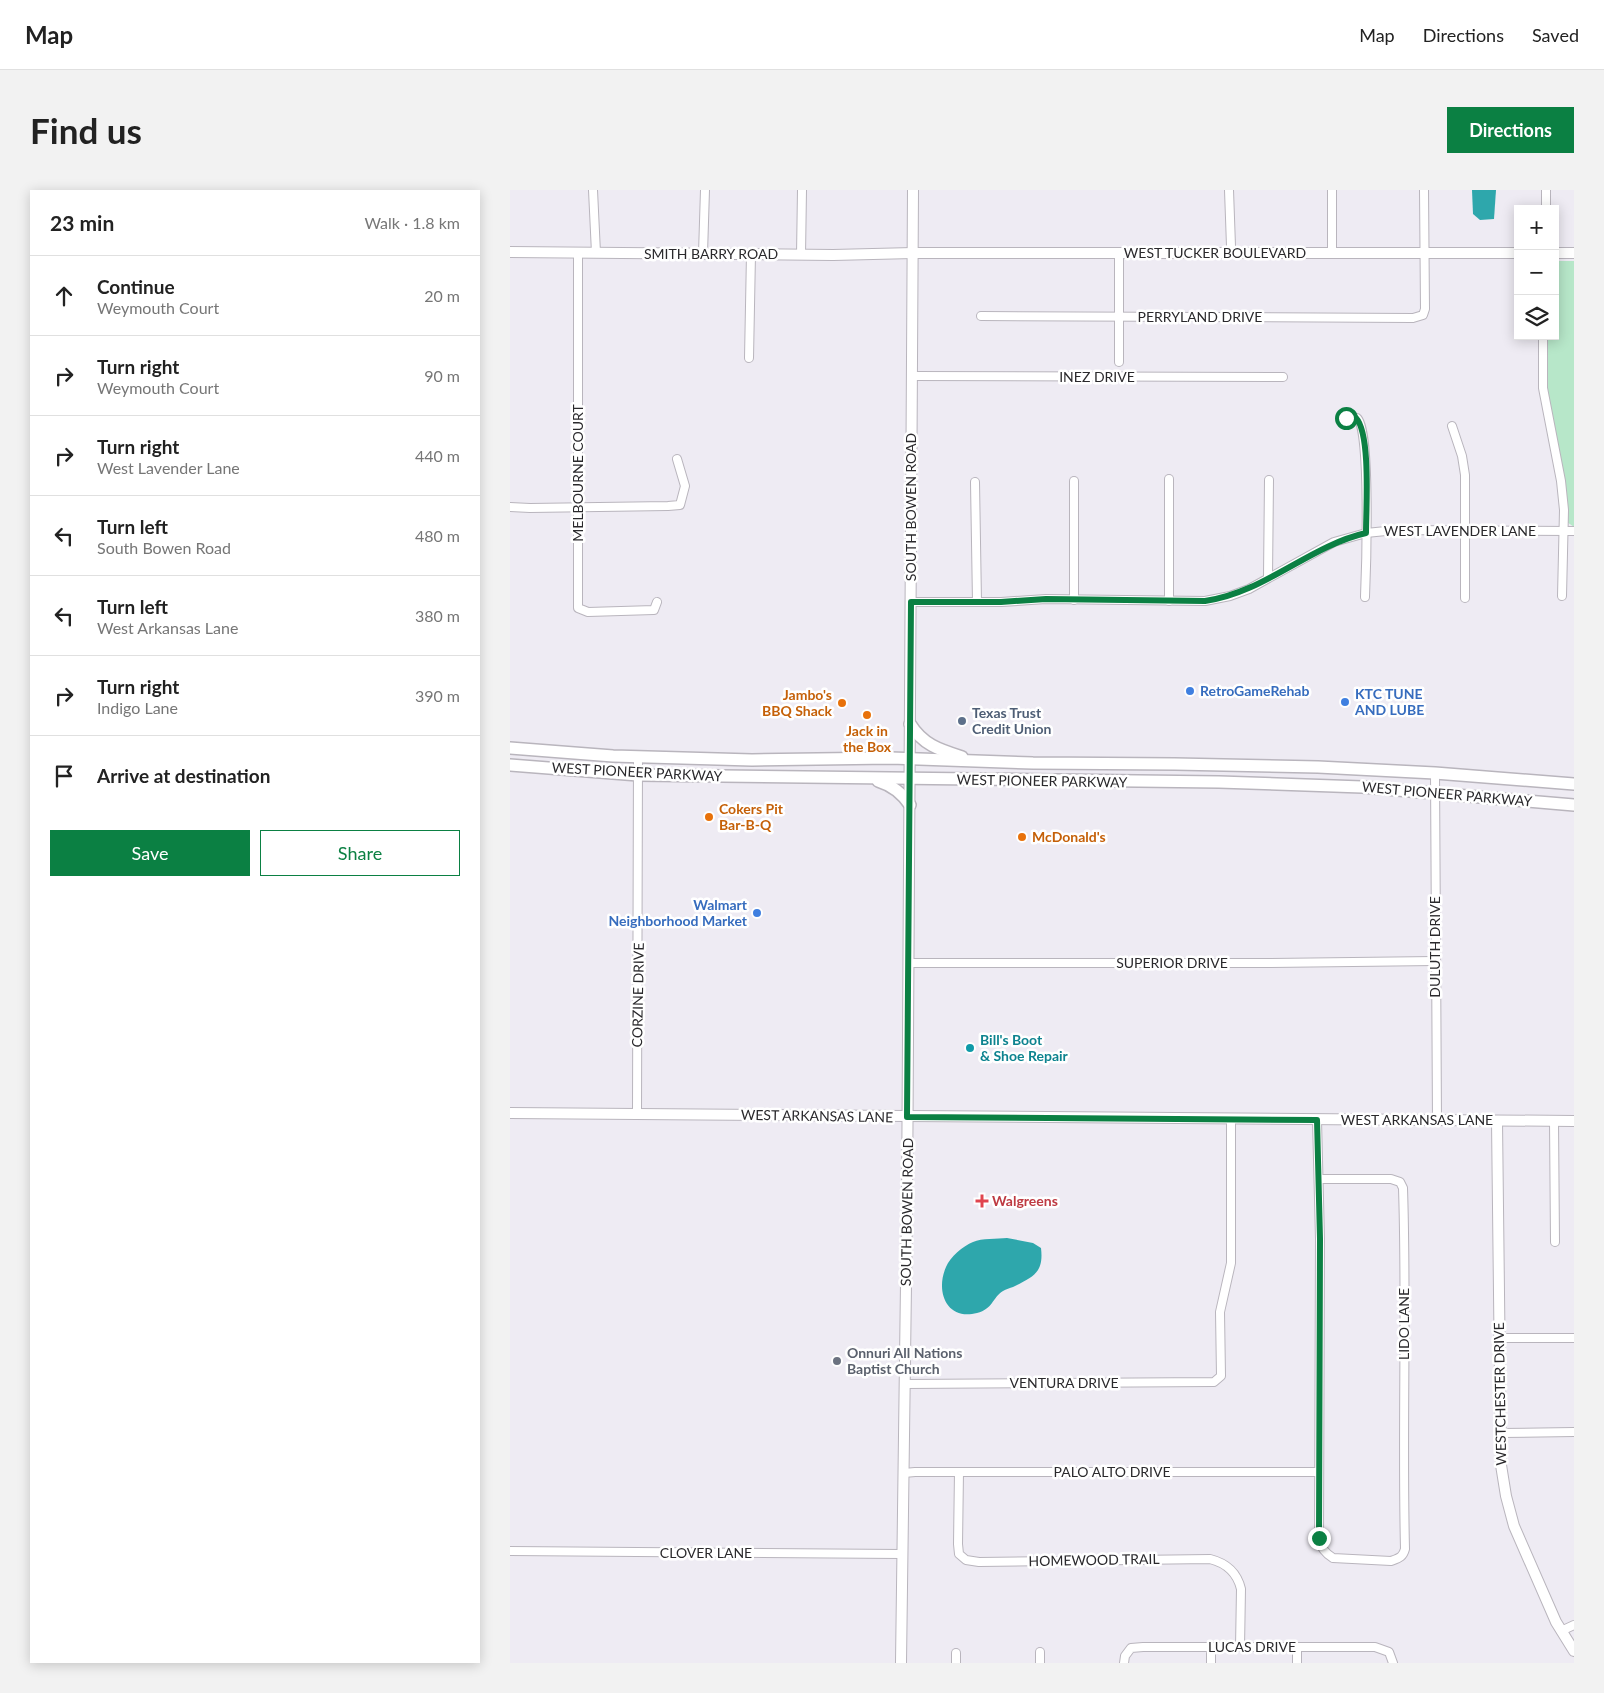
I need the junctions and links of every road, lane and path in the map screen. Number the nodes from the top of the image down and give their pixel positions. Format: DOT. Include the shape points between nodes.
graph roads {
  1 [pos="593,190"];
  2 [pos="705,190"];
  3 [pos="802,190"];
  4 [pos="913,190"];
  5 [pos="1229,190"];
  6 [pos="1332,190"];
  7 [pos="1424,190"];
  8 [pos="1546,190"];
  9 [pos="1546,205"];
  10 [pos="510,252"];
  11 [pos="578,253"];
  12 [pos="596,253"];
  13 [pos="1119,253"];
  14 [pos="1230,253"];
  15 [pos="1332,253"];
  16 [pos="1424,253"];
  17 [pos="1514,253"];
  18 [pos="1574,253"];
  19 [pos="703,254"];
  20 [pos="751,254"];
  21 [pos="912,254"];
  22 [pos="1559,254"];
  23 [pos="801,255"];
  24 [pos="981,316"];
  25 [pos="1119,316"];
  26 [pos="1543,340"];
  27 [pos="749,358"];
  28 [pos="1119,362"];
  29 [pos="912,376"];
  30 [pos="1283,377"];
  31 [pos="1346,418"];
  32 [pos="1452,426"];
  33 [pos="677,459"];
  34 [pos="1169,479"];
  35 [pos="1269,480"];
  36 [pos="1074,481"];
  37 [pos="975,482"];
  38 [pos="510,507"];
  39 [pos="579,508"];
  40 [pos="1465,531"];
  41 [pos="1563,531"];
  42 [pos="1574,531"];
  43 [pos="1366,533"];
  44 [pos="1268,578"];
  45 [pos="1562,596"];
  46 [pos="1365,597"];
  47 [pos="1465,598"];
  48 [pos="1074,600"];
  49 [pos="1169,601"];
  50 [pos="657,602"];
  51 [pos="911,602"];
  52 [pos="977,602"];
  53 [pos="910,724"];
  54 [pos="510,748"];
  55 [pos="638,757"];
  56 [pos="910,759"];
  57 [pos="976,761"];
  58 [pos="1129,763"];
  59 [pos="510,765"];
  60 [pos="1435,773"];
  61 [pos="638,775"];
  62 [pos="866,778"];
  63 [pos="910,779"];
  64 [pos="1125,781"];
  65 [pos="1574,784"];
  66 [pos="1435,793"];
  67 [pos="910,805"];
  68 [pos="1574,805"];
  69 [pos="1435,961"];
  70 [pos="909,963"];
  71 [pos="510,1114"];
  72 [pos="637,1114"];
  73 [pos="907,1117"];
  74 [pos="1230,1119"];
  75 [pos="1317,1120"];
  76 [pos="1437,1120"];
  77 [pos="1497,1121"];
  78 [pos="1554,1121"];
  79 [pos="1574,1122"];
  80 [pos="1319,1179"];
  81 [pos="1555,1242"];
  82 [pos="1498,1338"];
  83 [pos="1574,1338"];
  84 [pos="905,1384"];
  85 [pos="1574,1432"];
  86 [pos="1500,1433"];
  87 [pos="959,1472"];
  88 [pos="1320,1472"];
  89 [pos="904,1473"];
  90 [pos="510,1552"];
  91 [pos="902,1554"];
  92 [pos="1574,1625"];
  93 [pos="1561,1631"];
  94 [pos="1211,1647"];
  95 [pos="1240,1647"];
  96 [pos="1297,1647"];
  97 [pos="1574,1651"];
  98 [pos="1040,1652"];
  99 [pos="956,1653"];
  100 [pos="901,1663"];
  101 [pos="956,1663"];
  102 [pos="1040,1663"];
  103 [pos="1124,1663"];
  104 [pos="1211,1663"];
  105 [pos="1297,1663"];
  106 [pos="1393,1663"];
  1 -- 12 [label="street"];
  2 -- 19 [label="street"];
  3 -- 23 [label="street"];
  4 -- 21 [label="main road, SOUTH BOWEN ROAD"];
  5 -- 14 [label="street"];
  6 -- 15 [label="street"];
  7 -- 16 [label="street"];
  8 -- 9 [label="street"];
  10 -- 11 [label="main road, SMITH BARRY ROAD"];
  11 -- 12 [label="main road, SMITH BARRY ROAD"];
  11 -- 39 [label="street, MELBOURNE COURT"];
  12 -- 19 [label="main road, SMITH BARRY ROAD"];
  13 -- 14 [label="main road, WEST TUCKER BOULEVARD"];
  13 -- 21 [label="main road, WEST TUCKER BOULEVARD"];
  13 -- 25 [label="street"];
  14 -- 15 [label="main road, WEST TUCKER BOULEVARD"];
  15 -- 16 [label="main road, WEST TUCKER BOULEVARD"];
  16 -- 17 [label="main road, WEST TUCKER BOULEVARD"];
  16 -- 25 [label="street, PERRYLAND DRIVE" via="1425,309 1419,317"];
  18 -- 22 [label="main road"];
  19 -- 20 [label="main road, SMITH BARRY ROAD"];
  20 -- 23 [label="main road, SMITH BARRY ROAD"];
  20 -- 27 [label="street"];
  21 -- 23 [label="main road, SMITH BARRY ROAD"];
  21 -- 29 [label="main road, SOUTH BOWEN ROAD"];
  24 -- 25 [label="street, PERRYLAND DRIVE"];
  25 -- 28 [label="street"];
  26 -- 41 [label="street" via="1543,388 1561,481"];
  29 -- 30 [label="street, INEZ DRIVE"];
  29 -- 51 [label="main road, SOUTH BOWEN ROAD"];
  31 -- 43 [label="street" via="1359,420 1362,432 1366,466"];
  32 -- 40 [label="street" via="1465,475"];
  33 -- 39 [label="street" via="685,486 680,505"];
  34 -- 49 [label="street"];
  35 -- 44 [label="street"];
  36 -- 48 [label="street"];
  37 -- 52 [label="street"];
  38 -- 39 [label="street"];
  39 -- 50 [label="street, MELBOURNE COURT" via="578,608 588,612 654,610"];
  40 -- 41 [label="street, WEST LAVENDER LANE"];
  40 -- 43 [label="street, WEST LAVENDER LANE"];
  40 -- 47 [label="street"];
  41 -- 42 [label="street, WEST LAVENDER LANE"];
  41 -- 45 [label="street"];
  43 -- 44 [label="street, WEST LAVENDER LANE" via="1334,542"];
  43 -- 46 [label="street"];
  44 -- 49 [label="street, WEST LAVENDER LANE" via="1249,589 1218,599"];
  48 -- 49 [label="street, WEST LAVENDER LANE"];
  48 -- 52 [label="street, WEST LAVENDER LANE"];
  51 -- 52 [label="street, WEST LAVENDER LANE"];
  51 -- 53 [label="main road, SOUTH BOWEN ROAD"];
  53 -- 56 [label="main road, SOUTH BOWEN ROAD"];
  53 -- 57 [label="main road" via="930,745"];
  54 -- 55 [label="main road, WEST PIONEER PARKWAY"];
  55 -- 56 [label="main road, WEST PIONEER PARKWAY"];
  55 -- 61 [label="street, CORZINE DRIVE"];
  56 -- 57 [label="main road, WEST PIONEER PARKWAY"];
  56 -- 63 [label="main road, SOUTH BOWEN ROAD"];
  57 -- 58 [label="main road, WEST PIONEER PARKWAY"];
  58 -- 60 [label="main road, WEST PIONEER PARKWAY"];
  58 -- 64 [label="main road"];
  59 -- 61 [label="main road, WEST PIONEER PARKWAY"];
  60 -- 65 [label="main road, WEST PIONEER PARKWAY"];
  60 -- 66 [label="street, DULUTH DRIVE"];
  61 -- 62 [label="main road, WEST PIONEER PARKWAY"];
  61 -- 72 [label="street, CORZINE DRIVE"];
  62 -- 63 [label="main road, WEST PIONEER PARKWAY"];
  62 -- 67 [label="main road" via="886,784 899,792"];
  63 -- 64 [label="main road, WEST PIONEER PARKWAY"];
  63 -- 67 [label="main road, SOUTH BOWEN ROAD"];
  64 -- 66 [label="main road, WEST PIONEER PARKWAY" via="1219,782"];
  66 -- 68 [label="main road, WEST PIONEER PARKWAY"];
  66 -- 69 [label="street, DULUTH DRIVE"];
  67 -- 70 [label="main road, SOUTH BOWEN ROAD"];
  69 -- 70 [label="street, SUPERIOR DRIVE"];
  69 -- 76 [label="street, DULUTH DRIVE"];
  70 -- 73 [label="main road, SOUTH BOWEN ROAD"];
  71 -- 72 [label="main road, WEST ARKANSAS LANE"];
  72 -- 73 [label="main road, WEST ARKANSAS LANE"];
  73 -- 74 [label="main road, WEST ARKANSAS LANE"];
  73 -- 84 [label="main road, SOUTH BOWEN ROAD"];
  74 -- 75 [label="main road, WEST ARKANSAS LANE"];
  74 -- 84 [label="street, VENTURA DRIVE" via="1231,1263 1220,1312 1221,1376 1214,1382"];
  75 -- 76 [label="main road, WEST ARKANSAS LANE"];
  75 -- 80 [label="street"];
  76 -- 77 [label="main road, WEST ARKANSAS LANE"];
  77 -- 78 [label="main road, WEST ARKANSAS LANE"];
  77 -- 82 [label="main road, WESTCHESTER DRIVE"];
  78 -- 79 [label="main road, WEST ARKANSAS LANE"];
  78 -- 81 [label="street"];
  80 -- 88 [label="street"];
  80 -- 88 [label="street, LIDO LANE" via="1392,1179 1400,1182 1403,1188 1405,1549 1400,1558 1391,1561 1334,1558 1327,1554 1319,1538"];
  82 -- 83 [label="street"];
  82 -- 86 [label="main road, WESTCHESTER DRIVE"];
  84 -- 89 [label="main road, SOUTH BOWEN ROAD"];
  85 -- 86 [label="street"];
  86 -- 93 [label="main road, WESTCHESTER DRIVE" via="1501,1465 1514,1526"];
  87 -- 88 [label="street, PALO ALTO DRIVE"];
  87 -- 89 [label="street, PALO ALTO DRIVE"];
  87 -- 95 [label="street, HOMEWOOD TRAIL" via="958,1544 959,1554 966,1560 1210,1559 1221,1562 1231,1569 1241,1589"];
  89 -- 91 [label="main road, SOUTH BOWEN ROAD"];
  90 -- 91 [label="street, CLOVER LANE"];
  91 -- 100 [label="main road, SOUTH BOWEN ROAD"];
  92 -- 93 [label="street"];
  93 -- 97 [label="main road, WESTCHESTER DRIVE"];
  94 -- 95 [label="street, LUCAS DRIVE"];
  94 -- 103 [label="street, LUCAS DRIVE" via="1131,1648"];
  94 -- 104 [label="street"];
  95 -- 96 [label="street, LUCAS DRIVE"];
  96 -- 105 [label="street"];
  96 -- 106 [label="street, LUCAS DRIVE" via="1374,1647 1389,1652"];
  98 -- 102 [label="street"];
  99 -- 101 [label="street"];
}
